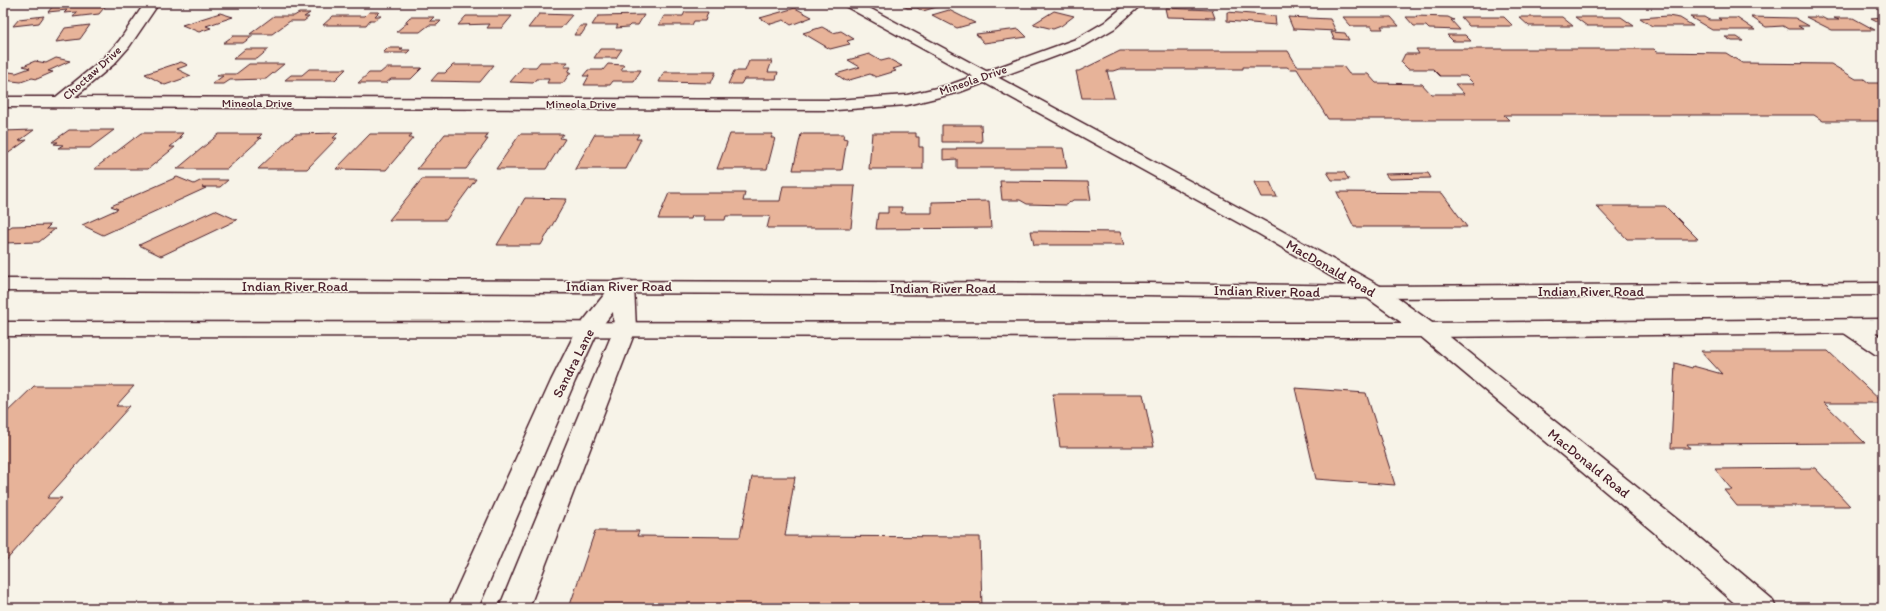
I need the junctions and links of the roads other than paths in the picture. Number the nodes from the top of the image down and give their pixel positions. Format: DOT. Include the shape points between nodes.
graph roads {
  1 [pos="850,3"];
  2 [pos="1136,3"];
  3 [pos="156,4"];
  4 [pos="985,76"];
  5 [pos="3,102"];
  6 [pos="59,103"];
  7 [pos="3,285"];
  8 [pos="624,286"];
  9 [pos="1883,289"];
  10 [pos="1374,292"];
  11 [pos="1849,326"];
  12 [pos="1883,326"];
  13 [pos="3,329"];
  14 [pos="588,329"];
  15 [pos="625,329"];
  16 [pos="1427,330"];
  17 [pos="1883,349"];
  18 [pos="463,608"];
  19 [pos="514,608"];
  20 [pos="1761,608"];
  1 -- 4 [label="street, MacDonald Road"];
  2 -- 4 [label="street, Mineola Drive" via="1110,25 1081,42"];
  3 -- 6 [label="street, Choctaw Drive" via="109,61"];
  4 -- 6 [label="street, Mineola Drive" via="954,89 907,100 836,104"];
  4 -- 10 [label="street, MacDonald Road"];
  5 -- 6 [label="street, Mineola Drive"];
  7 -- 8 [label="street, Indian River Road"];
  8 -- 10 [label="street, Indian River Road"];
  8 -- 14 [label="street, Sandra Lane"];
  8 -- 15 [label="street"];
  9 -- 10 [label="street, Indian River Road"];
  10 -- 16 [label="street, MacDonald Road"];
  11 -- 12 [label="street"];
  11 -- 16 [label="street"];
  11 -- 17 [label="street"];
  13 -- 14 [label="street"];
  14 -- 15 [label="street"];
  14 -- 18 [label="street, Sandra Lane"];
  15 -- 16 [label="street"];
  15 -- 19 [label="street"];
  16 -- 20 [label="street, MacDonald Road" via="1673,532"];
}
